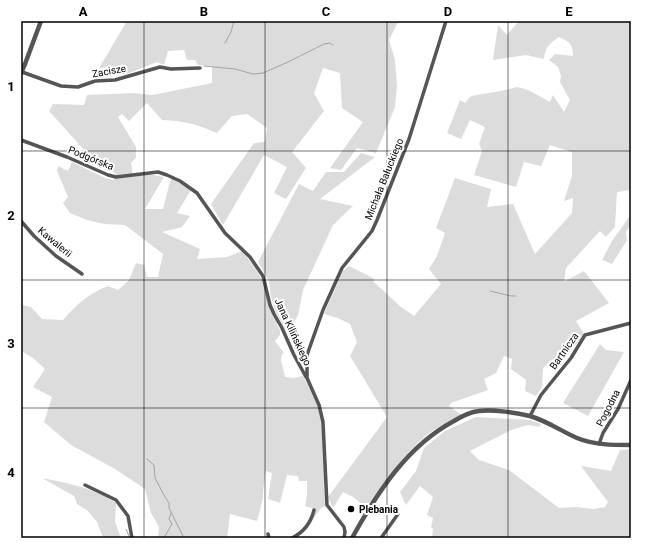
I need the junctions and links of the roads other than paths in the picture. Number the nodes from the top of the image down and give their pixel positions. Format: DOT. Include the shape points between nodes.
graph roads {
  1 [pos="41,21"];
  2 [pos="446,21"];
  3 [pos="200,68"];
  4 [pos="22,73"];
  5 [pos="21,140"];
  6 [pos="180,181"];
  7 [pos="21,221"];
  8 [pos="82,274"];
  9 [pos="631,323"];
  10 [pos="306,378"];
  11 [pos="631,380"];
  12 [pos="530,416"];
  13 [pos="599,444"];
  14 [pos="631,445"];
  15 [pos="85,485"];
  16 [pos="314,510"];
  17 [pos="398,514"];
  18 [pos="132,538"];
  19 [pos="292,538"];
  20 [pos="344,538"];
  21 [pos="352,538"];
  22 [pos="381,538"];
  1 -- 4 [label="street"];
  2 -- 10 [label="street, Michała Bałuckiego" via="409,139 377,220 372,231 342,268 323,310 307,355"];
  3 -- 4 [label="street, Zacisze" via="160,67 78,87 61,86"];
  5 -- 6 [label="street, Podgórska" via="108,175 116,177 158,172"];
  6 -- 10 [label="street, Jana Kilińskiego" via="197,193 225,233 260,270 270,305"];
  7 -- 8 [label="street, Kawalerii" via="56,256"];
  9 -- 12 [label="street, Bartnicza" via="585,335 571,358 541,395"];
  10 -- 20 [label="street, Michała Bałuckiego" via="319,406 323,422 327,505 344,527"];
  11 -- 13 [label="street, Pogodna"];
  12 -- 13 [label="street" via="577,438"];
  12 -- 21 [label="street" via="482,410 469,413 431,435 394,471"];
  13 -- 14 [label="street"];
  15 -- 18 [label="street" via="116,500 128,516"];
  16 -- 19 [label="street" via="304,531"];
  17 -- 22 [label="street"];
}
